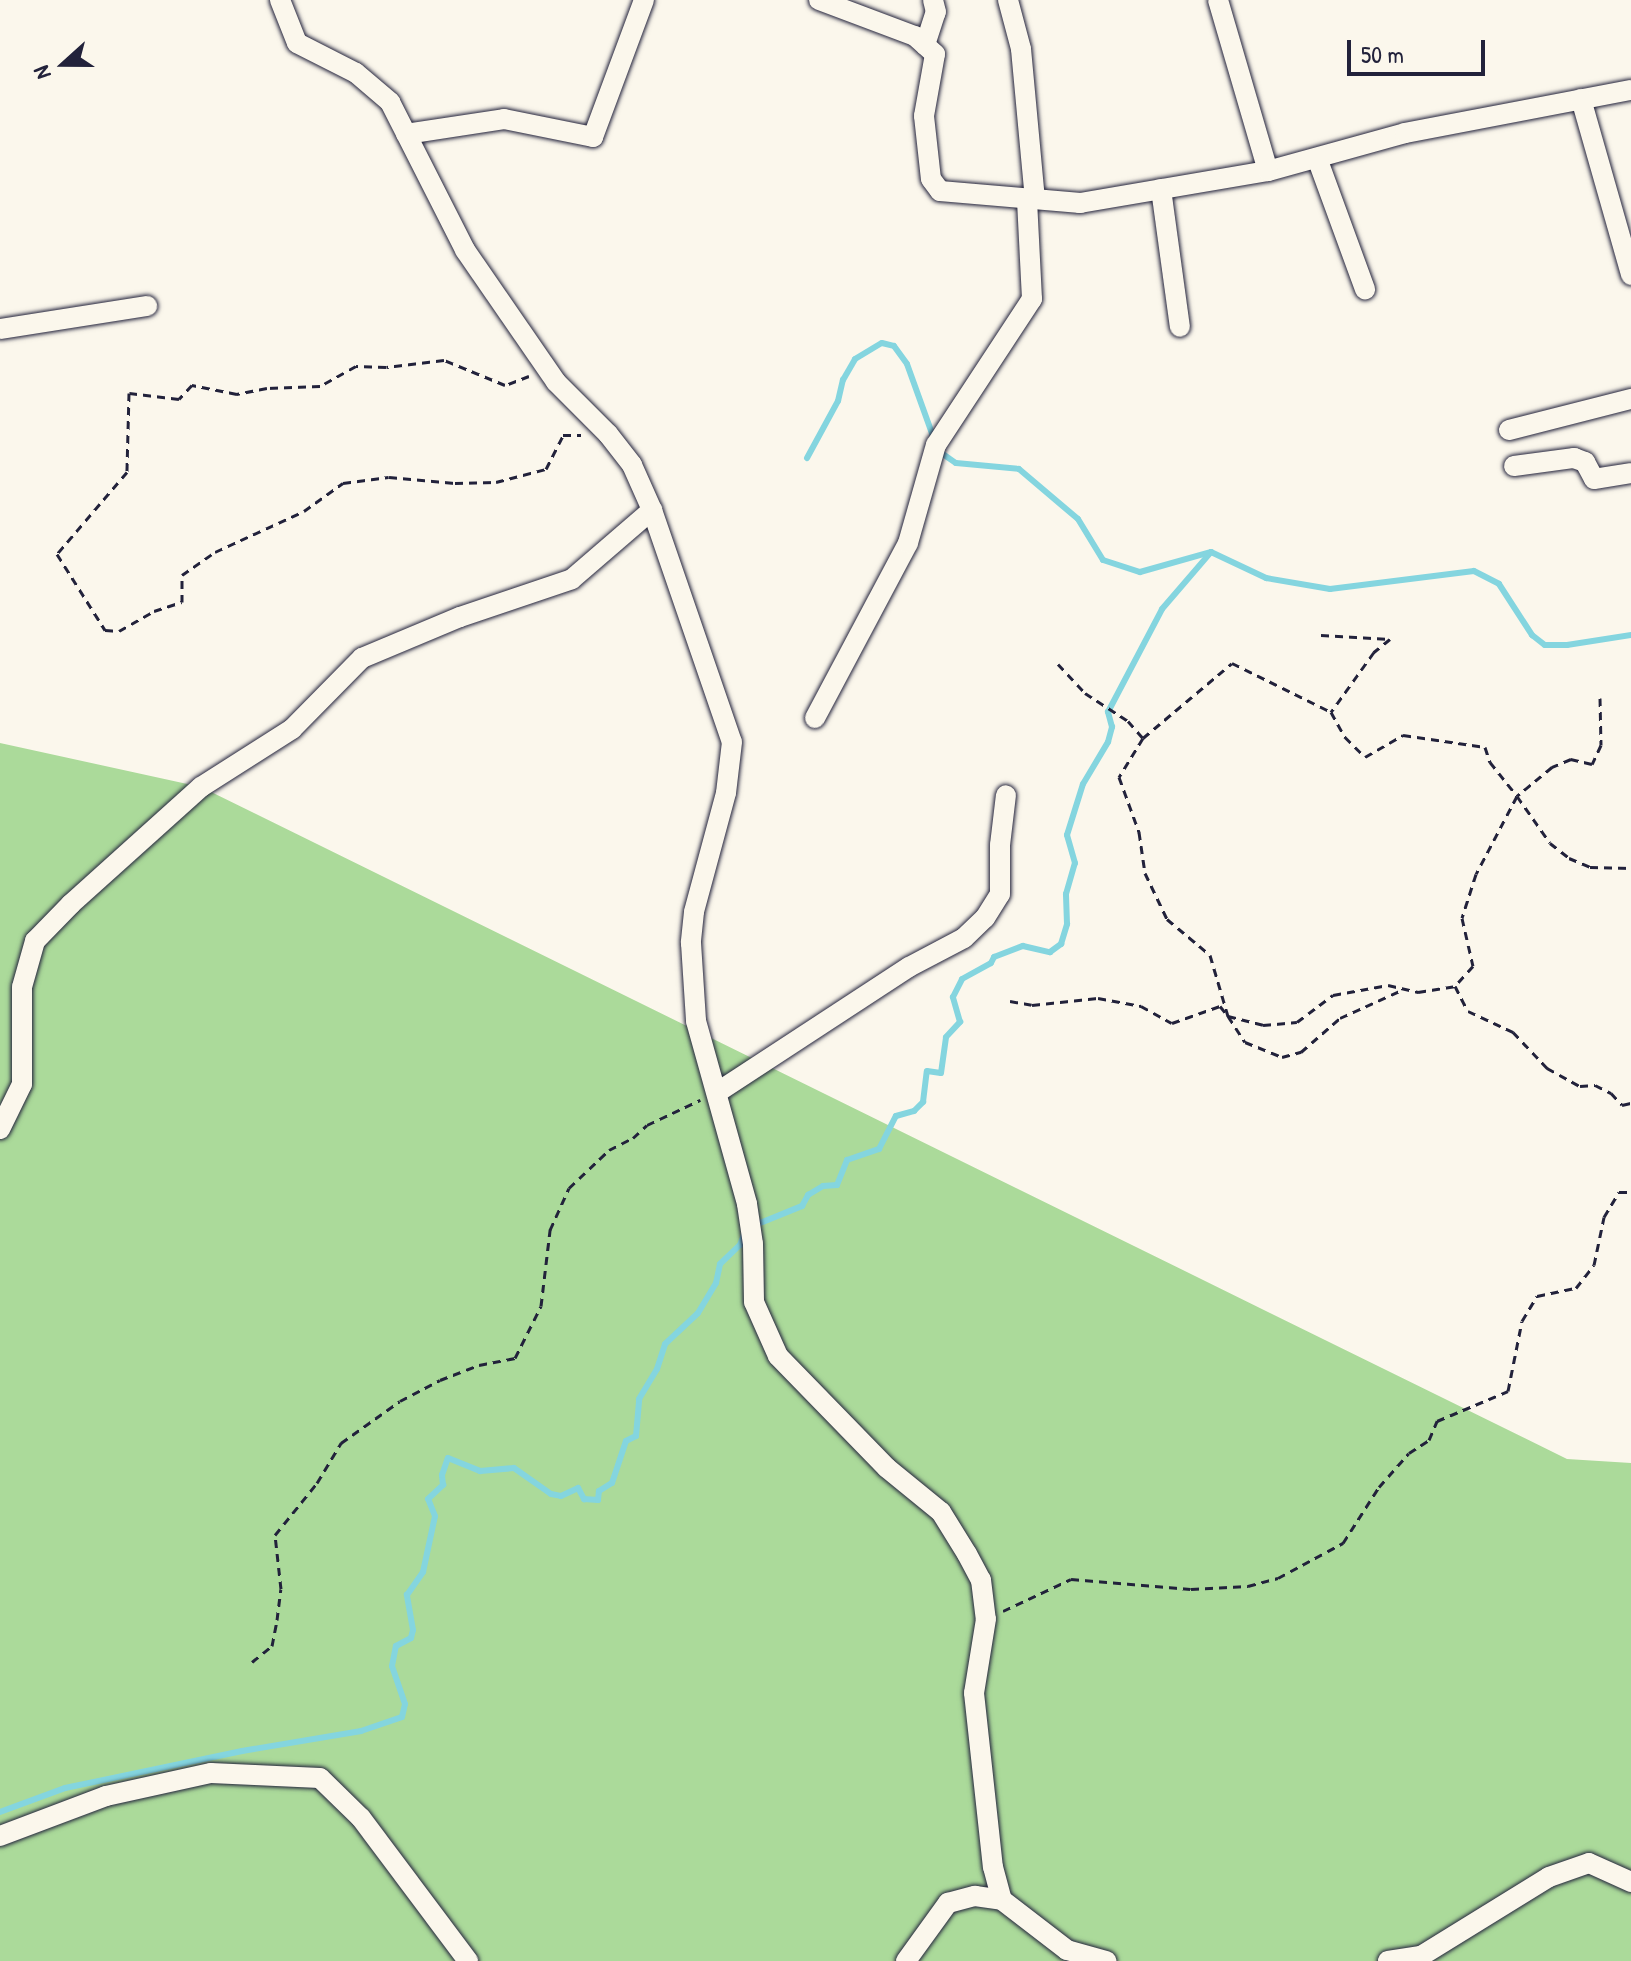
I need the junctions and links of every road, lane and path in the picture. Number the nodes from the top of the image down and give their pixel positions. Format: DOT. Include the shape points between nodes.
graph roads {
  1 [pos="280,0"];
  2 [pos="644,0"];
  3 [pos="819,0"];
  4 [pos="933,0"];
  5 [pos="1008,0"];
  6 [pos="1218,0"];
  7 [pos="925,45"];
  8 [pos="1631,90"];
  9 [pos="1581,99"];
  10 [pos="406,134"];
  11 [pos="1317,158"];
  12 [pos="1268,171"];
  13 [pos="1161,189"];
  14 [pos="1031,199"];
  15 [pos="1631,275"];
  16 [pos="1365,289"];
  17 [pos="147,306"];
  18 [pos="1180,327"];
  19 [pos="0,329"];
  20 [pos="547,370"];
  21 [pos="1631,399"];
  22 [pos="1509,430"];
  23 [pos="608,434"];
  24 [pos="1514,466"];
  25 [pos="1631,473"];
  26 [pos="652,510"];
  27 [pos="1321,635"];
  28 [pos="1058,664"];
  29 [pos="1600,698"];
  30 [pos="1331,712"];
  31 [pos="815,718"];
  32 [pos="1143,738"];
  33 [pos="1006,795"];
  34 [pos="1517,796"];
  35 [pos="1631,868"];
  36 [pos="1455,986"];
  37 [pos="1404,989"];
  38 [pos="1010,1001"];
  39 [pos="1228,1016"];
  40 [pos="718,1092"];
  41 [pos="1631,1103"];
  42 [pos="0,1129"];
  43 [pos="1631,1192"];
  44 [pos="986,1619"];
  45 [pos="252,1662"];
  46 [pos="0,1836"];
  47 [pos="1631,1882"];
  48 [pos="1002,1900"];
  49 [pos="468,1961"];
  50 [pos="906,1961"];
  51 [pos="1106,1961"];
  52 [pos="1388,1961"];
  1 -- 10 [label="street" via="297,43 356,73 390,102"];
  2 -- 10 [label="street" via="593,137 504,119"];
  3 -- 7 [label="street" via="915,36"];
  4 -- 7 [label="street" via="936,12"];
  5 -- 14 [label="street" via="1021,49"];
  6 -- 12 [label="street"];
  7 -- 14 [label="street" via="935,54 924,116 931,179 940,191"];
  8 -- 9 [label="street"];
  9 -- 11 [label="street" via="1405,133"];
  9 -- 15 [label="street"];
  10 -- 20 [label="street" via="465,250"];
  11 -- 12 [label="street"];
  11 -- 16 [label="street"];
  12 -- 13 [label="street"];
  13 -- 14 [label="street" via="1080,203"];
  13 -- 18 [label="street"];
  14 -- 31 [label="street" via="1032,299 936,445 908,543"];
  17 -- 19 [label="street"];
  20 -- 23 [label="street"];
  20 -- 23 [label="path" via="505,385 444,360 356,366 320,386 237,394 192,385 179,399 129,393 127,472 57,554 105,630 119,631 182,602 182,575 215,552 304,511 343,483 389,477 496,482 546,469 563,435"];
  21 -- 22 [label="street"];
  23 -- 26 [label="street" via="632,465"];
  24 -- 25 [label="street" via="1574,458 1585,462 1594,479"];
  26 -- 40 [label="street" via="732,742 726,793 694,912 691,943 696,1021"];
  26 -- 42 [label="street" via="572,579 362,658 292,729 201,787 71,904 35,941 22,987 22,1084"];
  27 -- 30 [label="path" via="1391,642 1374,652"];
  28 -- 32 [label="path" via="1085,693 1128,721"];
  29 -- 34 [label="path" via="1601,745 1592,764 1571,759 1538,776"];
  30 -- 32 [label="path" via="1232,663"];
  30 -- 34 [label="path" via="1365,757 1403,735 1485,747 1490,762"];
  32 -- 39 [label="path" via="1119,777 1139,832 1145,873 1167,919 1210,955"];
  33 -- 40 [label="street" via="1000,894 985,918 964,938 909,967"];
  34 -- 35 [label="path" via="1550,843 1569,858 1590,867"];
  34 -- 36 [label="path" via="1476,874 1462,918 1473,966"];
  36 -- 37 [label="path"];
  36 -- 41 [label="path" via="1468,1011 1513,1032 1547,1068 1580,1086 1595,1085 1622,1105"];
  37 -- 39 [label="path" via="1388,985 1333,995 1297,1022 1263,1025"];
  37 -- 39 [label="path" via="1340,1018 1301,1052 1282,1057 1245,1042"];
  38 -- 39 [label="path" via="1032,1005 1098,998 1141,1006 1172,1023 1220,1006"];
  40 -- 44 [label="street" via="747,1204 754,1302 778,1356 887,1468 941,1512 981,1580"];
  40 -- 45 [label="path" via="647,1125 609,1150 569,1188 550,1230 541,1306 515,1358 440,1380 341,1443 275,1535 281,1589 277,1620 272,1646"];
  43 -- 44 [label="path" via="1619,1192 1604,1217 1594,1265 1576,1288 1537,1296 1522,1321 1508,1391 1437,1421 1429,1440 1409,1453 1379,1487 1343,1543 1278,1578 1248,1586 1191,1589 1071,1579"];
  44 -- 48 [label="street" via="974,1693 993,1867"];
  46 -- 49 [label="street" via="106,1796 211,1773 320,1778 361,1818"];
  47 -- 52 [label="street" via="1589,1863 1549,1877 1421,1956"];
  48 -- 50 [label="street" via="975,1896 948,1903"];
  48 -- 51 [label="street" via="1067,1950"];
}
